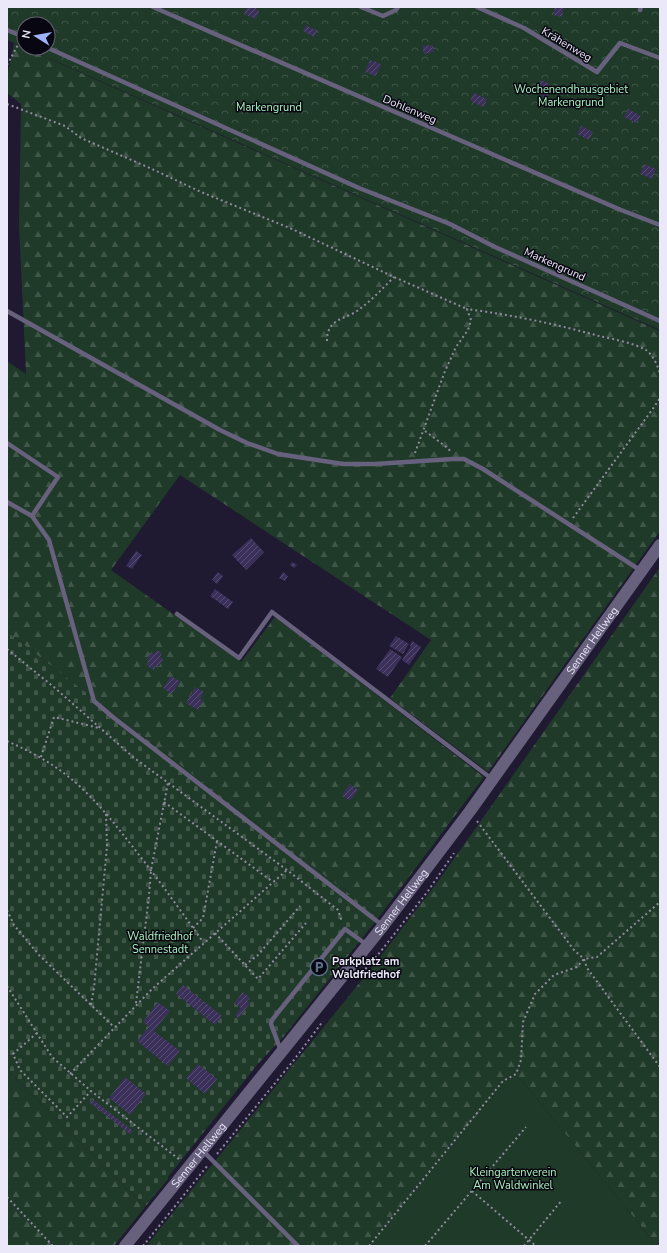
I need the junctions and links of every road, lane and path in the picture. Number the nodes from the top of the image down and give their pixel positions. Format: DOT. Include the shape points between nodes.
graph roads {
  1 [pos="153,7"];
  2 [pos="362,7"];
  3 [pos="398,7"];
  4 [pos="477,7"];
  5 [pos="16,49"];
  6 [pos="56,52"];
  7 [pos="660,58"];
  8 [pos="7,65"];
  9 [pos="7,104"];
  10 [pos="660,225"];
  11 [pos="394,277"];
  12 [pos="467,309"];
  13 [pos="7,311"];
  14 [pos="660,321"];
  15 [pos="328,341"];
  16 [pos="660,374"];
  17 [pos="660,398"];
  18 [pos="425,430"];
  19 [pos="7,444"];
  20 [pos="453,458"];
  21 [pos="412,461"];
  22 [pos="7,502"];
  23 [pos="32,516"];
  24 [pos="569,524"];
  25 [pos="660,545"];
  26 [pos="642,570"];
  27 [pos="178,614"];
  28 [pos="7,649"];
  29 [pos="101,729"];
  30 [pos="7,741"];
  31 [pos="41,757"];
  32 [pos="492,779"];
  33 [pos="168,783"];
  34 [pos="164,802"];
  35 [pos="470,811"];
  36 [pos="106,813"];
  37 [pos="217,840"];
  38 [pos="151,870"];
  39 [pos="287,870"];
  40 [pos="273,882"];
  41 [pos="660,902"];
  42 [pos="300,906"];
  43 [pos="7,910"];
  44 [pos="306,922"];
  45 [pos="384,926"];
  46 [pos="193,928"];
  47 [pos="345,929"];
  48 [pos="214,932"];
  49 [pos="203,942"];
  50 [pos="368,946"];
  51 [pos="584,959"];
  52 [pos="245,965"];
  53 [pos="7,986"];
  54 [pos="8,991"];
  55 [pos="91,1005"];
  56 [pos="136,1005"];
  57 [pos="114,1027"];
  58 [pos="37,1033"];
  59 [pos="281,1052"];
  60 [pos="294,1060"];
  61 [pos="660,1067"];
  62 [pos="70,1074"];
  63 [pos="91,1091"];
  64 [pos="526,1127"];
  65 [pos="202,1150"];
  66 [pos="212,1160"];
  67 [pos="189,1167"];
  68 [pos="200,1175"];
  69 [pos="472,1191"];
  70 [pos="7,1197"];
  71 [pos="562,1200"];
  72 [pos="529,1240"];
  73 [pos="53,1246"];
  74 [pos="125,1246"];
  75 [pos="143,1246"];
  76 [pos="298,1246"];
  77 [pos="369,1246"];
  78 [pos="425,1246"];
  79 [pos="524,1246"];
  80 [pos="536,1246"];
  1 -- 10 [label="lane, Dohlenweg"];
  2 -- 3 [label="lane" via="383,16"];
  4 -- 7 [label="lane, Krähenweg" via="524,28 597,72 620,43"];
  5 -- 8 [label="path"];
  6 -- 14 [label="lane, Markengrund" via="359,188 450,224"];
  9 -- 11 [label="path" via="65,126 81,138 201,192 292,229"];
  11 -- 12 [label="path"];
  11 -- 15 [label="path" via="367,304 332,325 327,333"];
  12 -- 16 [label="path" via="563,326 623,342 647,351"];
  12 -- 18 [label="path" via="471,320 468,330 456,347 445,372"];
  13 -- 21 [label="lane" via="247,443 278,454 343,464"];
  17 -- 24 [label="path"];
  18 -- 20 [label="path" via="449,449"];
  18 -- 21 [label="path"];
  19 -- 23 [label="lane" via="58,477"];
  20 -- 21 [label="lane"];
  20 -- 24 [label="lane" via="464,459 483,469"];
  22 -- 23 [label="lane"];
  23 -- 45 [label="lane" via="49,540 94,701"];
  24 -- 26 [label="lane"];
  25 -- 26 [label="street, Senner Hellweg"];
  26 -- 32 [label="street, Senner Hellweg"];
  27 -- 32 [label="lane" via="239,658 272,612"];
  28 -- 29 [label="path"];
  29 -- 31 [label="path" via="54,717"];
  29 -- 33 [label="path"];
  30 -- 31 [label="path"];
  31 -- 36 [label="path" via="70,778"];
  32 -- 35 [label="street, Senner Hellweg"];
  33 -- 34 [label="path"];
  33 -- 39 [label="path"];
  34 -- 37 [label="path"];
  34 -- 38 [label="path"];
  35 -- 45 [label="street, Senner Hellweg"];
  35 -- 51 [label="path" via="574,950"];
  36 -- 38 [label="path"];
  36 -- 55 [label="path" via="107,846"];
  37 -- 40 [label="path"];
  37 -- 46 [label="path" via="203,918"];
  38 -- 46 [label="path"];
  38 -- 56 [label="path"];
  39 -- 40 [label="path"];
  39 -- 47 [label="path" via="338,910"];
  40 -- 48 [label="path"];
  41 -- 51 [label="path" via="597,957"];
  42 -- 52 [label="path" via="258,955"];
  43 -- 55 [label="path" via="14,925 39,954"];
  44 -- 52 [label="path" via="258,979"];
  45 -- 50 [label="street, Senner Hellweg"];
  46 -- 49 [label="path"];
  47 -- 50 [label="lane"];
  47 -- 59 [label="lane" via="272,1020 271,1024"];
  48 -- 49 [label="path"];
  48 -- 52 [label="path"];
  49 -- 56 [label="path"];
  50 -- 59 [label="street, Senner Hellweg"];
  51 -- 61 [label="path" via="587,968"];
  51 -- 77 [label="path" via="577,967 554,975 535,994 523,1022 521,1060 516,1074 503,1081"];
  53 -- 54 [label="path"];
  54 -- 58 [label="path"];
  55 -- 57 [label="path"];
  56 -- 57 [label="path"];
  57 -- 62 [label="path"];
  58 -- 62 [label="path" via="52,1057"];
  58 -- 63 [label="path" via="13,1054 20,1070 67,1118"];
  59 -- 65 [label="street, Senner Hellweg"];
  60 -- 66 [label="path"];
  62 -- 63 [label="path"];
  63 -- 67 [label="path"];
  64 -- 69 [label="path"];
  65 -- 66 [label="lane"];
  65 -- 67 [label="street, Senner Hellweg"];
  66 -- 68 [label="path"];
  66 -- 76 [label="lane"];
  67 -- 68 [label="path"];
  67 -- 74 [label="street, Senner Hellweg"];
  68 -- 75 [label="path"];
  69 -- 72 [label="path"];
  69 -- 78 [label="path"];
  70 -- 73 [label="path"];
  71 -- 72 [label="path"];
  72 -- 79 [label="path"];
  72 -- 80 [label="path"];
}
